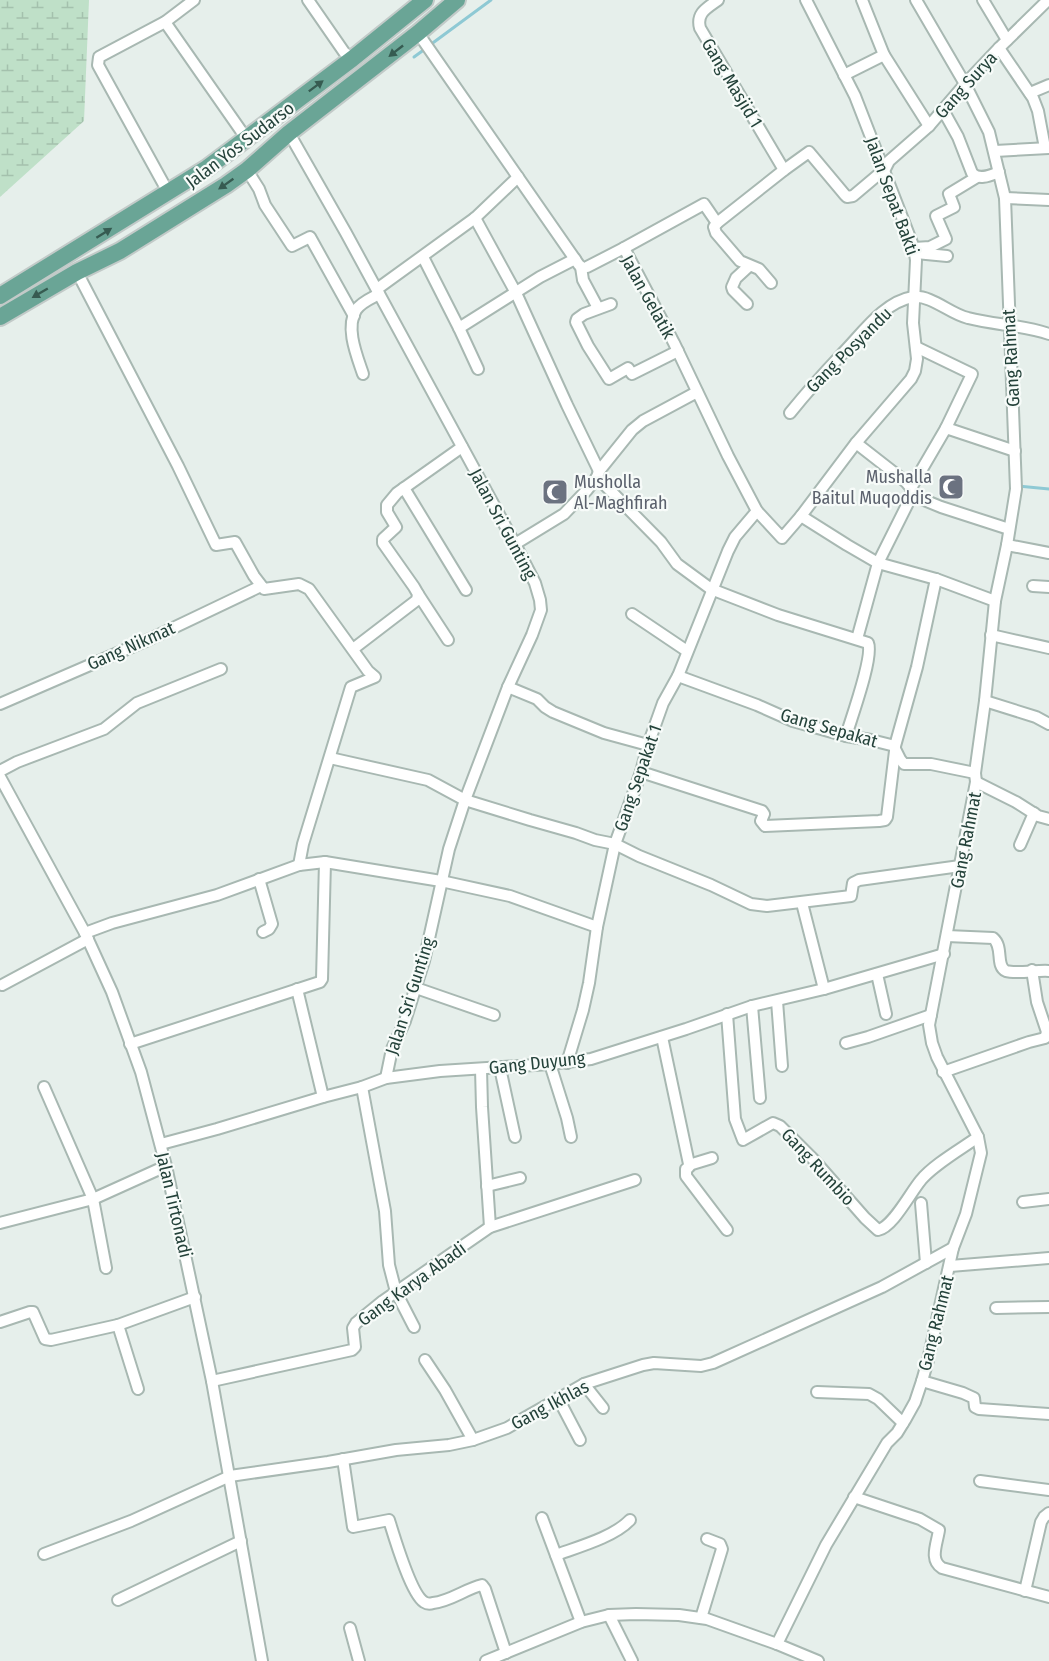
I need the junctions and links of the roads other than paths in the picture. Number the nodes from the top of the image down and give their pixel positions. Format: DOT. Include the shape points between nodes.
graph roads {
  1 [pos="194,0"];
  2 [pos="308,0"];
  3 [pos="425,0"];
  4 [pos="457,0"];
  5 [pos="718,0"];
  6 [pos="806,0"];
  7 [pos="862,0"];
  8 [pos="916,0"];
  9 [pos="983,0"];
  10 [pos="1048,0"];
  11 [pos="165,22"];
  12 [pos="424,42"];
  13 [pos="1003,44"];
  14 [pos="884,55"];
  15 [pos="352,59"];
  16 [pos="844,75"];
  17 [pos="965,84"];
  18 [pos="1049,85"];
  19 [pos="1030,93"];
  20 [pos="943,110"];
  21 [pos="929,126"];
  22 [pos="290,133"];
  23 [pos="246,138"];
  24 [pos="1047,148"];
  25 [pos="995,151"];
  26 [pos="885,169"];
  27 [pos="246,170"];
  28 [pos="784,170"];
  29 [pos="999,172"];
  30 [pos="518,177"];
  31 [pos="977,177"];
  32 [pos="168,192"];
  33 [pos="1005,198"];
  34 [pos="1049,200"];
  35 [pos="475,218"];
  36 [pos="717,223"];
  37 [pos="624,248"];
  38 [pos="915,250"];
  39 [pos="947,256"];
  40 [pos="423,257"];
  41 [pos="578,263"];
  42 [pos="749,266"];
  43 [pos="77,272"];
  44 [pos="771,283"];
  45 [pos="378,292"];
  46 [pos="516,293"];
  47 [pos="0,296"];
  48 [pos="914,297"];
  49 [pos="611,304"];
  50 [pos="747,304"];
  51 [pos="598,308"];
  52 [pos="354,315"];
  53 [pos="0,317"];
  54 [pos="1010,324"];
  55 [pos="459,328"];
  56 [pos="1049,334"];
  57 [pos="916,347"];
  58 [pos="678,351"];
  59 [pos="478,369"];
  60 [pos="363,374"];
  61 [pos="697,392"];
  62 [pos="790,412"];
  63 [pos="946,428"];
  64 [pos="856,443"];
  65 [pos="462,447"];
  66 [pos="1016,451"];
  67 [pos="598,474"];
  68 [pos="404,488"];
  69 [pos="911,491"];
  70 [pos="757,511"];
  71 [pos="801,516"];
  72 [pos="1009,529"];
  73 [pos="515,544"];
  74 [pos="1007,545"];
  75 [pos="1049,553"];
  76 [pos="878,562"];
  77 [pos="936,579"];
  78 [pos="261,586"];
  79 [pos="1033,586"];
  80 [pos="1049,587"];
  81 [pos="711,589"];
  82 [pos="466,590"];
  83 [pos="417,594"];
  84 [pos="995,601"];
  85 [pos="632,614"];
  86 [pos="991,635"];
  87 [pos="857,639"];
  88 [pos="448,640"];
  89 [pos="1049,648"];
  90 [pos="353,649"];
  91 [pos="687,651"];
  92 [pos="221,669"];
  93 [pos="678,676"];
  94 [pos="508,687"];
  95 [pos="985,701"];
  96 [pos="0,704"];
  97 [pos="1049,724"];
  98 [pos="846,736"];
  99 [pos="648,746"];
  100 [pos="895,748"];
  101 [pos="330,758"];
  102 [pos="0,771"];
  103 [pos="641,772"];
  104 [pos="0,777"];
  105 [pos="976,778"];
  106 [pos="465,800"];
  107 [pos="1034,813"];
  108 [pos="1049,819"];
  109 [pos="615,844"];
  110 [pos="1020,845"];
  111 [pos="325,862"];
  112 [pos="299,866"];
  113 [pos="960,866"];
  114 [pos="259,879"];
  115 [pos="441,881"];
  116 [pos="802,903"];
  117 [pos="597,927"];
  118 [pos="263,932"];
  119 [pos="87,936"];
  120 [pos="947,936"];
  121 [pos="944,954"];
  122 [pos="1032,970"];
  123 [pos="1049,971"];
  124 [pos="877,974"];
  125 [pos="2,985"];
  126 [pos="416,988"];
  127 [pos="297,989"];
  128 [pos="824,989"];
  129 [pos="777,1001"];
  130 [pos="752,1006"];
  131 [pos="727,1014"];
  132 [pos="886,1014"];
  133 [pos="494,1015"];
  134 [pos="931,1015"];
  135 [pos="662,1036"];
  136 [pos="846,1043"];
  137 [pos="130,1044"];
  138 [pos="567,1063"];
  139 [pos="550,1065"];
  140 [pos="782,1066"];
  141 [pos="500,1068"];
  142 [pos="481,1069"];
  143 [pos="943,1072"];
  144 [pos="386,1078"];
  145 [pos="44,1087"];
  146 [pos="362,1087"];
  147 [pos="323,1097"];
  148 [pos="760,1098"];
  149 [pos="515,1137"];
  150 [pos="571,1137"];
  151 [pos="978,1137"];
  152 [pos="161,1144"];
  153 [pos="712,1158"];
  154 [pos="689,1165"];
  155 [pos="166,1166"];
  156 [pos="520,1178"];
  157 [pos="635,1180"];
  158 [pos="488,1186"];
  159 [pos="93,1199"];
  160 [pos="1049,1199"];
  161 [pos="1023,1202"];
  162 [pos="921,1203"];
  163 [pos="0,1223"];
  164 [pos="490,1227"];
  165 [pos="727,1230"];
  166 [pos="953,1248"];
  167 [pos="1049,1258"];
  168 [pos="926,1263"];
  169 [pos="950,1266"];
  170 [pos="106,1268"];
  171 [pos="396,1292"];
  172 [pos="195,1297"];
  173 [pos="1049,1307"];
  174 [pos="996,1308"];
  175 [pos="0,1322"];
  176 [pos="117,1325"];
  177 [pos="414,1327"];
  178 [pos="424,1360"];
  179 [pos="212,1381"];
  180 [pos="922,1381"];
  181 [pos="584,1384"];
  182 [pos="138,1389"];
  183 [pos="817,1392"];
  184 [pos="558,1398"];
  185 [pos="603,1408"];
  186 [pos="1049,1414"];
  187 [pos="903,1423"];
  188 [pos="472,1440"];
  189 [pos="580,1440"];
  190 [pos="343,1459"];
  191 [pos="230,1476"];
  192 [pos="981,1481"];
  193 [pos="1049,1490"];
  194 [pos="854,1497"];
  195 [pos="1049,1513"];
  196 [pos="542,1518"];
  197 [pos="630,1520"];
  198 [pos="707,1539"];
  199 [pos="241,1541"];
  200 [pos="44,1554"];
  201 [pos="556,1555"];
  202 [pos="1025,1590"];
  203 [pos="1049,1597"];
  204 [pos="118,1600"];
  205 [pos="609,1615"];
  206 [pos="701,1618"];
  207 [pos="581,1622"];
  208 [pos="350,1628"];
  209 [pos="777,1644"];
  210 [pos="506,1653"];
  211 [pos="262,1661"];
  212 [pos="359,1661"];
  213 [pos="486,1661"];
  214 [pos="632,1661"];
  215 [pos="818,1661"];
  1 -- 11 [label="street"];
  2 -- 15 [label="street"];
  3 -- 15 [label="main road, Jalan Yos Sudarso"];
  4 -- 12 [label="main road, Jalan Yos Sudarso"];
  5 -- 28 [label="street, Gang Masjid 1" via="702,11 700,28"];
  6 -- 16 [label="street, Jalan Sepat Bakti"];
  7 -- 14 [label="street"];
  8 -- 17 [label="street, Gang Rahmat"];
  9 -- 13 [label="street"];
  10 -- 13 [label="street, Gang Surya"];
  11 -- 23 [label="street"];
  11 -- 32 [label="street" via="99,57 98,65"];
  12 -- 22 [label="main road, Jalan Yos Sudarso, one-way"];
  12 -- 30 [label="street"];
  13 -- 17 [label="street, Gang Surya"];
  13 -- 19 [label="street"];
  14 -- 16 [label="street"];
  14 -- 21 [label="street"];
  23 -- 15 [label="main road, Jalan Yos Sudarso, one-way"];
  16 -- 26 [label="street, Jalan Sepat Bakti"];
  17 -- 20 [label="street, Gang Surya"];
  17 -- 25 [label="street, Gang Rahmat"];
  18 -- 19 [label="street"];
  19 -- 24 [label="street"];
  20 -- 21 [label="street, Gang Surya"];
  20 -- 31 [label="street"];
  21 -- 26 [label="street, Gang Surya"];
  22 -- 27 [label="main road, Jalan Yos Sudarso"];
  22 -- 45 [label="street, Jalan Sri Gunting"];
  23 -- 32 [label="main road, Jalan Yos Sudarso"];
  24 -- 25 [label="street"];
  25 -- 29 [label="street, Gang Rahmat"];
  26 -- 28 [label="street, Gang Surya" via="850,197 809,152"];
  26 -- 38 [label="street, Jalan Sepat Bakti"];
  27 -- 43 [label="main road, Jalan Yos Sudarso, one-way" via="120,251"];
  27 -- 52 [label="street" via="292,246 310,237"];
  28 -- 36 [label="street"];
  29 -- 31 [label="street"];
  29 -- 33 [label="street, Gang Rahmat"];
  30 -- 35 [label="street"];
  30 -- 41 [label="street"];
  31 -- 38 [label="street" via="949,194 954,207 936,216 946,239"];
  47 -- 32 [label="main road, Jalan Yos Sudarso, one-way"];
  33 -- 34 [label="street"];
  33 -- 54 [label="street, Gang Rahmat"];
  35 -- 40 [label="street"];
  35 -- 46 [label="street"];
  36 -- 37 [label="street" via="704,204"];
  36 -- 42 [label="street" via="716,233"];
  37 -- 41 [label="street, Jalan Gelatik" via="587,267"];
  37 -- 58 [label="street, Jalan Gelatik"];
  38 -- 39 [label="street"];
  38 -- 48 [label="street, Jalan Sepat Bakti"];
  40 -- 45 [label="street"];
  40 -- 55 [label="street"];
  41 -- 46 [label="street, Jalan Gelatik" via="540,278"];
  41 -- 51 [label="street"];
  42 -- 44 [label="street" via="759,269"];
  42 -- 50 [label="street" via="732,287"];
  43 -- 53 [label="main road, Jalan Yos Sudarso, one-way"];
  43 -- 78 [label="street" via="216,545 235,542"];
  45 -- 52 [label="street" via="361,304"];
  45 -- 65 [label="street, Jalan Sri Gunting"];
  46 -- 55 [label="street, Jalan Gelatik"];
  46 -- 67 [label="street"];
  48 -- 54 [label="street" via="928,299 964,317"];
  48 -- 57 [label="street, Jalan Sepat Bakti"];
  48 -- 62 [label="street, Gang Posyandu" via="890,307 870,323"];
  49 -- 51 [label="street"];
  51 -- 58 [label="street" via="576,322 609,379 628,368 632,374"];
  52 -- 60 [label="street" via="352,337"];
  54 -- 56 [label="street"];
  54 -- 66 [label="street, Gang Rahmat"];
  55 -- 59 [label="street"];
  57 -- 63 [label="street" via="972,374"];
  57 -- 64 [label="street, Jalan Sepat Bakti" via="911,379"];
  58 -- 61 [label="street, Jalan Gelatik"];
  61 -- 67 [label="street" via="632,430"];
  61 -- 70 [label="street, Jalan Gelatik"];
  63 -- 66 [label="street"];
  63 -- 69 [label="street"];
  64 -- 69 [label="street" via="900,477"];
  64 -- 71 [label="street, Jalan Sepat Bakti"];
  65 -- 68 [label="street"];
  65 -- 73 [label="street, Jalan Sri Gunting"];
  66 -- 72 [label="street, Gang Rahmat" via="1016,489"];
  67 -- 73 [label="street" via="564,514"];
  67 -- 81 [label="street" via="677,564"];
  68 -- 82 [label="street"];
  68 -- 83 [label="street" via="387,505 396,527 383,541"];
  69 -- 72 [label="street" via="941,507"];
  69 -- 76 [label="street"];
  70 -- 71 [label="street, Jalan Sepat Bakti" via="782,537"];
  70 -- 81 [label="street, Gang Sepakat 1" via="735,537"];
  71 -- 76 [label="street"];
  72 -- 74 [label="street, Gang Rahmat"];
  73 -- 94 [label="street, Jalan Sri Gunting" via="535,583 541,610"];
  74 -- 75 [label="street"];
  74 -- 84 [label="street, Gang Rahmat"];
  76 -- 77 [label="street"];
  76 -- 87 [label="street"];
  77 -- 84 [label="street"];
  77 -- 100 [label="street"];
  78 -- 90 [label="street" via="264,589 299,584 309,589"];
  78 -- 96 [label="street, Gang Nikmat"];
  79 -- 80 [label="street"];
  81 -- 87 [label="street" via="821,630"];
  81 -- 91 [label="street, Gang Sepakat 1"];
  83 -- 88 [label="street"];
  83 -- 90 [label="street" via="417,600"];
  84 -- 86 [label="street, Gang Rahmat"];
  85 -- 91 [label="street"];
  86 -- 89 [label="street"];
  86 -- 95 [label="street, Gang Rahmat"];
  87 -- 98 [label="street" via="870,648"];
  90 -- 101 [label="street" via="375,677 351,687"];
  91 -- 93 [label="street, Gang Sepakat 1"];
  92 -- 102 [label="street" via="137,704 104,729"];
  93 -- 98 [label="street, Gang Sepakat" via="793,721"];
  93 -- 99 [label="street, Gang Sepakat 1" via="663,703"];
  94 -- 99 [label="street" via="594,729"];
  94 -- 106 [label="street, Jalan Sri Gunting"];
  95 -- 97 [label="street"];
  95 -- 105 [label="street, Gang Rahmat"];
  98 -- 100 [label="street, Gang Sepakat"];
  99 -- 103 [label="street, Gang Sepakat 1"];
  100 -- 103 [label="street" via="887,817 879,821 765,826 762,811"];
  100 -- 105 [label="street, Gang Sepakat" via="904,764 931,764"];
  101 -- 106 [label="street" via="428,780"];
  101 -- 112 [label="street"];
  103 -- 109 [label="street, Gang Sepakat 1"];
  104 -- 119 [label="street, Jalan Tirtonadi"];
  105 -- 107 [label="street, Gang Sepakat"];
  105 -- 113 [label="street, Gang Rahmat"];
  106 -- 109 [label="street"];
  106 -- 115 [label="street, Jalan Sri Gunting"];
  107 -- 108 [label="street, Gang Sepakat"];
  107 -- 110 [label="street"];
  109 -- 116 [label="street" via="750,904"];
  109 -- 117 [label="street, Gang Sepakat 1"];
  111 -- 112 [label="street"];
  111 -- 115 [label="street"];
  111 -- 127 [label="street" via="322,979 318,984"];
  112 -- 114 [label="street"];
  113 -- 116 [label="street" via="859,880 853,883 851,896"];
  113 -- 120 [label="street, Gang Rahmat"];
  114 -- 118 [label="street" via="272,924"];
  114 -- 119 [label="street" via="217,895 112,923"];
  115 -- 117 [label="street" via="510,896"];
  115 -- 126 [label="street, Jalan Sri Gunting"];
  116 -- 128 [label="street"];
  117 -- 138 [label="street, Gang Sepakat 1" via="589,984"];
  119 -- 125 [label="street"];
  119 -- 137 [label="street, Jalan Tirtonadi"];
  120 -- 121 [label="street, Gang Rahmat"];
  120 -- 122 [label="street" via="993,938 1003,970"];
  121 -- 124 [label="street, Gang Duyung"];
  121 -- 134 [label="street, Gang Rahmat"];
  122 -- 123 [label="street"];
  122 -- 143 [label="street" via="1036,1002 1047,1032 1045,1038"];
  124 -- 128 [label="street, Gang Duyung"];
  124 -- 132 [label="street"];
  126 -- 133 [label="street"];
  126 -- 144 [label="street, Jalan Sri Gunting" via="392,1049"];
  127 -- 137 [label="street"];
  127 -- 147 [label="street"];
  128 -- 129 [label="street, Gang Duyung"];
  129 -- 130 [label="street, Gang Duyung"];
  129 -- 140 [label="street"];
  130 -- 131 [label="street, Gang Duyung"];
  130 -- 148 [label="street"];
  131 -- 135 [label="street, Gang Duyung"];
  131 -- 151 [label="street, Gang Rumbio" via="735,1119 743,1140 773,1123 780,1126 878,1230 885,1228 922,1178"];
  134 -- 136 [label="street"];
  134 -- 143 [label="street, Gang Rahmat" via="932,1043"];
  135 -- 138 [label="street, Gang Duyung"];
  135 -- 154 [label="street"];
  137 -- 152 [label="street, Jalan Tirtonadi"];
  138 -- 139 [label="street, Gang Duyung"];
  139 -- 141 [label="street, Gang Duyung"];
  139 -- 150 [label="street"];
  141 -- 142 [label="street, Gang Duyung"];
  141 -- 149 [label="street"];
  142 -- 144 [label="street, Gang Duyung"];
  142 -- 158 [label="street"];
  143 -- 151 [label="street, Gang Rahmat"];
  144 -- 146 [label="street, Gang Duyung"];
  145 -- 159 [label="street"];
  146 -- 147 [label="street, Gang Duyung"];
  146 -- 171 [label="street"];
  147 -- 152 [label="street, Gang Duyung"];
  151 -- 166 [label="street, Gang Rahmat" via="981,1153"];
  152 -- 155 [label="street, Jalan Tirtonadi"];
  153 -- 154 [label="street"];
  154 -- 165 [label="street" via="686,1176"];
  155 -- 159 [label="street"];
  155 -- 172 [label="street, Jalan Tirtonadi"];
  156 -- 158 [label="street"];
  157 -- 164 [label="street, Gang Karya Abadi"];
  158 -- 164 [label="street"];
  159 -- 163 [label="street"];
  159 -- 170 [label="street"];
  160 -- 161 [label="street"];
  162 -- 168 [label="street"];
  164 -- 171 [label="street, Gang Karya Abadi"];
  166 -- 168 [label="street, Gang Ikhlas"];
  166 -- 169 [label="street, Gang Rahmat"];
  167 -- 169 [label="street"];
  168 -- 181 [label="street, Gang Ikhlas" via="713,1363 654,1363"];
  169 -- 180 [label="street, Gang Rahmat"];
  171 -- 177 [label="street"];
  171 -- 179 [label="street, Gang Karya Abadi" via="356,1323 352,1350"];
  172 -- 176 [label="street"];
  172 -- 179 [label="street, Jalan Tirtonadi"];
  173 -- 174 [label="street"];
  175 -- 176 [label="street" via="33,1312 48,1340"];
  176 -- 182 [label="street"];
  178 -- 188 [label="street"];
  179 -- 191 [label="street, Jalan Tirtonadi"];
  180 -- 186 [label="street" via="974,1398 979,1409"];
  180 -- 187 [label="street, Gang Rahmat"];
  181 -- 184 [label="street, Gang Ikhlas"];
  181 -- 185 [label="street"];
  183 -- 187 [label="street" via="869,1394"];
  184 -- 188 [label="street, Gang Ikhlas" via="507,1428"];
  184 -- 189 [label="street"];
  187 -- 194 [label="street, Gang Rahmat"];
  188 -- 190 [label="street, Gang Ikhlas"];
  190 -- 191 [label="street, Gang Ikhlas"];
  190 -- 210 [label="street" via="353,1527 389,1520 411,1582 425,1603 447,1600 482,1585"];
  191 -- 199 [label="street, Jalan Tirtonadi"];
  191 -- 200 [label="street, Gang Ikhlas" via="131,1521"];
  192 -- 193 [label="street"];
  194 -- 202 [label="street" via="920,1519 939,1530 934,1556 942,1568"];
  194 -- 209 [label="street, Gang Rahmat"];
  195 -- 202 [label="street" via="1041,1522"];
  196 -- 201 [label="street"];
  197 -- 201 [label="street" via="624,1527"];
  198 -- 206 [label="street" via="720,1544 722,1549"];
  199 -- 204 [label="street"];
  199 -- 211 [label="street, Jalan Tirtonadi"];
  201 -- 207 [label="street"];
  202 -- 203 [label="street"];
  205 -- 206 [label="street"];
  205 -- 207 [label="street"];
  205 -- 214 [label="street"];
  206 -- 209 [label="street"];
  207 -- 210 [label="street"];
  208 -- 212 [label="street"];
  209 -- 215 [label="street"];
  210 -- 213 [label="street"];
}
